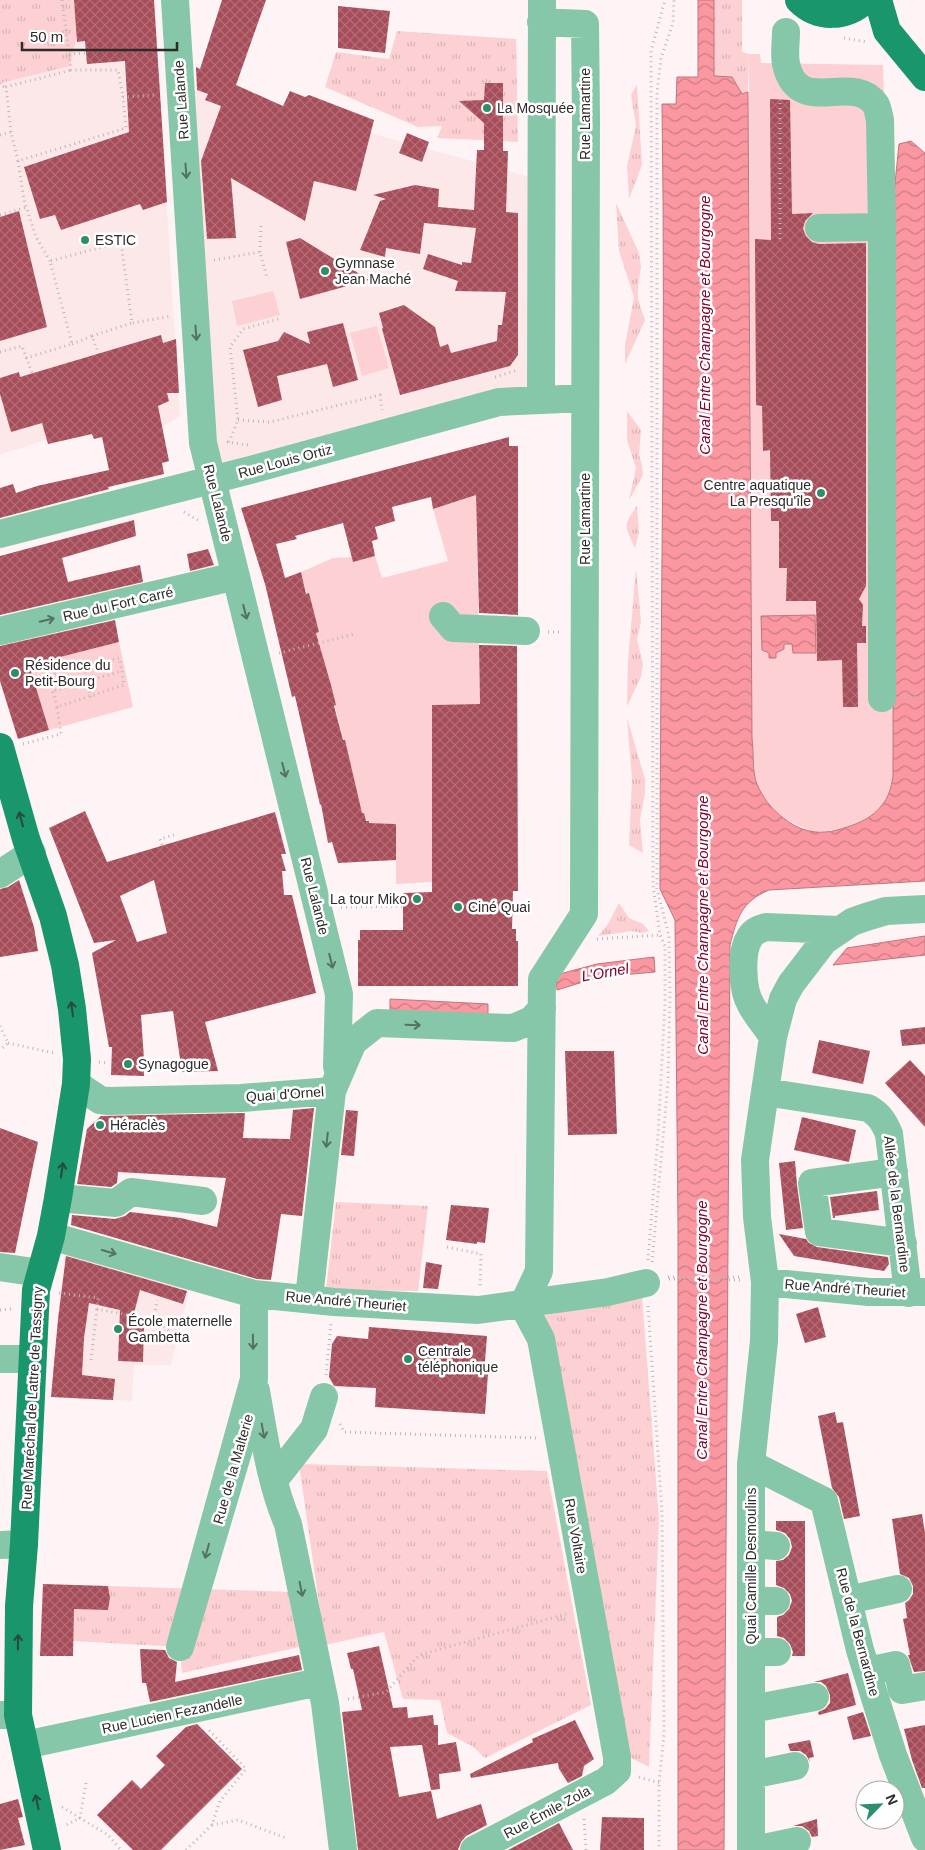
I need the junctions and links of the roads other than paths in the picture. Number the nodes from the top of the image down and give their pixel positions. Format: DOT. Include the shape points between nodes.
graph roads {
  1 [pos="175,0"];
  2 [pos="799,0"];
  3 [pos="878,0"];
  4 [pos="854,6"];
  5 [pos="542,11"];
  6 [pos="786,32"];
  7 [pos="887,32"];
  8 [pos="925,77"];
  9 [pos="882,227"];
  10 [pos="819,228"];
  11 [pos="542,398"];
  12 [pos="585,398"];
  13 [pos="212,480"];
  14 [pos="0,534"];
  15 [pos="236,576"];
  16 [pos="443,616"];
  17 [pos="526,630"];
  18 [pos="0,631"];
  19 [pos="882,698"];
  20 [pos="0,749"];
  21 [pos="32,853"];
  22 [pos="0,874"];
  23 [pos="925,909"];
  24 [pos="838,930"];
  25 [pos="339,994"];
  26 [pos="542,1008"];
  27 [pos="377,1023"];
  28 [pos="773,1037"];
  29 [pos="76,1071"];
  30 [pos="335,1083"];
  31 [pos="765,1092"];
  32 [pos="104,1100"];
  33 [pos="71,1112"];
  34 [pos="894,1172"];
  35 [pos="58,1198"];
  36 [pos="203,1201"];
  37 [pos="56,1237"];
  38 [pos="902,1243"];
  39 [pos="0,1267"];
  40 [pos="658,1276"];
  41 [pos="749,1280"];
  42 [pos="38,1281"];
  43 [pos="916,1293"];
  44 [pos="254,1294"];
  45 [pos="321,1300"];
  46 [pos="523,1305"];
  47 [pos="0,1359"];
  48 [pos="32,1359"];
  49 [pos="324,1397"];
  50 [pos="751,1464"];
  51 [pos="274,1480"];
  52 [pos="12,1544"];
  53 [pos="898,1589"];
  54 [pos="848,1600"];
  55 [pos="867,1671"];
  56 [pos="925,1686"];
  57 [pos="322,1693"];
  58 [pos="815,1697"];
  59 [pos="751,1709"];
  60 [pos="9,1715"];
  61 [pos="25,1745"];
  62 [pos="795,1766"];
  63 [pos="617,1771"];
  64 [pos="751,1775"];
  65 [pos="918,1803"];
  66 [pos="925,1838"];
  67 [pos="54,1839"];
  68 [pos="797,1841"];
  69 [pos="343,1850"];
  70 [pos="474,1850"];
  71 [pos="752,1850"];
  1 -- 13 [label="street, Rue Lalande, one-way" via="203,443"];
  2 -- 4 [label="main road" via="822,13"];
  3 -- 7 [label="main road"];
  4 -- 7 [label="main road"];
  5 -- 11 [label="street, Rue Lamartine"];
  5 -- 12 [label="street, Rue Lamartine" via="585,24"];
  6 -- 9 [label="street" via="786,62 798,87 811,93 856,92 876,106 880,120"];
  7 -- 8 [label="main road"];
  9 -- 10 [label="street"];
  9 -- 19 [label="street" via="871,660"];
  11 -- 12 [label="street, Rue Louis Ortiz"];
  11 -- 13 [label="street, Rue Louis Ortiz" via="383,421"];
  12 -- 26 [label="street, Rue Lamartine" via="584,914 542,979"];
  13 -- 14 [label="street, Rue Louis Ortiz"];
  13 -- 15 [label="street, Rue Lalande"];
  18 -- 15 [label="street, Rue du Fort Carré, one-way"];
  15 -- 25 [label="street, Rue Lalande, one-way"];
  16 -- 17 [label="street" via="453,628"];
  21 -- 20 [label="main road, Rue Maréchal de Lattre de Tassigny, one-way"];
  21 -- 22 [label="street"];
  29 -- 21 [label="main road, Rue Maréchal de Lattre de Tassigny, one-way" via="65,965"];
  23 -- 24 [label="street" via="886,911"];
  24 -- 28 [label="street, Quai Camille Desmoulins" via="812,954 791,984"];
  24 -- 28 [label="street" via="766,927 755,931 749,938 745,949 744,988 750,1004"];
  25 -- 27 [label="street" via="353,1008"];
  25 -- 30 [label="street, Rue Lalande"];
  27 -- 26 [label="street, one-way" via="513,1028 532,1020"];
  26 -- 46 [label="street, Rue Lamartine" via="539,1271"];
  27 -- 30 [label="street, Quai d'Ornel" via="353,1042"];
  28 -- 31 [label="street, Quai Camille Desmoulins"];
  29 -- 32 [label="street"];
  29 -- 33 [label="main road, Rue Maréchal de Lattre de Tassigny"];
  30 -- 32 [label="street, Quai d'Ornel" via="241,1098"];
  30 -- 45 [label="street, one-way"];
  31 -- 34 [label="street, Allée de la Bernardine" via="868,1108 875,1112 889,1134"];
  31 -- 41 [label="street, Quai Camille Desmoulins" via="755,1160 757,1217"];
  32 -- 33 [label="street"];
  35 -- 33 [label="main road, Rue Maréchal de Lattre de Tassigny, one-way"];
  34 -- 38 [label="street, Allée de la Bernardine"];
  34 -- 38 [label="street" via="812,1183 819,1232"];
  35 -- 36 [label="street" via="116,1203 131,1192"];
  35 -- 37 [label="main road, Rue Maréchal de Lattre de Tassigny"];
  37 -- 42 [label="main road, Rue Maréchal de Lattre de Tassigny"];
  37 -- 44 [label="street, Rue André Theuriet, one-way"];
  38 -- 43 [label="street, Allée de la Bernardine"];
  39 -- 42 [label="street"];
  40 -- 46 [label="street, Rue André Theuriet" via="608,1292"];
  41 -- 43 [label="street, Rue André Theuriet" via="869,1292"];
  41 -- 50 [label="street, Quai Camille Desmoulins" via="764,1341"];
  42 -- 48 [label="main road, Rue Maréchal de Lattre de Tassigny"];
  44 -- 45 [label="street, Rue André Theuriet"];
  44 -- 51 [label="street, Rue de la Malterie, one-way" via="254,1379 180,1647 256,1391"];
  45 -- 46 [label="street, Rue André Theuriet" via="478,1310"];
  46 -- 63 [label="street, Rue Voltaire" via="541,1339"];
  47 -- 48 [label="street"];
  48 -- 52 [label="main road, Rue Maréchal de Lattre de Tassigny"];
  49 -- 51 [label="street" via="314,1429"];
  50 -- 54 [label="street, Rue de la Bernardine" via="824,1501"];
  50 -- 59 [label="street, Quai Camille Desmoulins" via="764,1545 764,1652"];
  51 -- 57 [label="street, Rue de la Malterie, one-way" via="279,1504 288,1524"];
  60 -- 52 [label="main road, Rue Maréchal de Lattre de Tassigny, one-way" via="19,1606"];
  53 -- 54 [label="street"];
  54 -- 55 [label="street, Rue de la Bernardine"];
  55 -- 56 [label="street" via="896,1665 902,1690"];
  55 -- 65 [label="street, Rue de la Bernardine" via="893,1754"];
  57 -- 61 [label="street, Rue Lucien Fezandelle" via="190,1710"];
  57 -- 69 [label="street, Rue de la Malterie"];
  58 -- 59 [label="street"];
  59 -- 64 [label="street, Quai Camille Desmoulins"];
  60 -- 61 [label="main road, Rue Maréchal de Lattre de Tassigny"];
  67 -- 61 [label="main road, Rue Maréchal de Lattre de Tassigny, one-way"];
  62 -- 64 [label="street"];
  63 -- 70 [label="street, Rue Émile Zola" via="606,1781"];
  64 -- 71 [label="street, Quai Camille Desmoulins"];
  65 -- 66 [label="street, Rue de la Bernardine"];
  68 -- 71 [label="street"];
}
